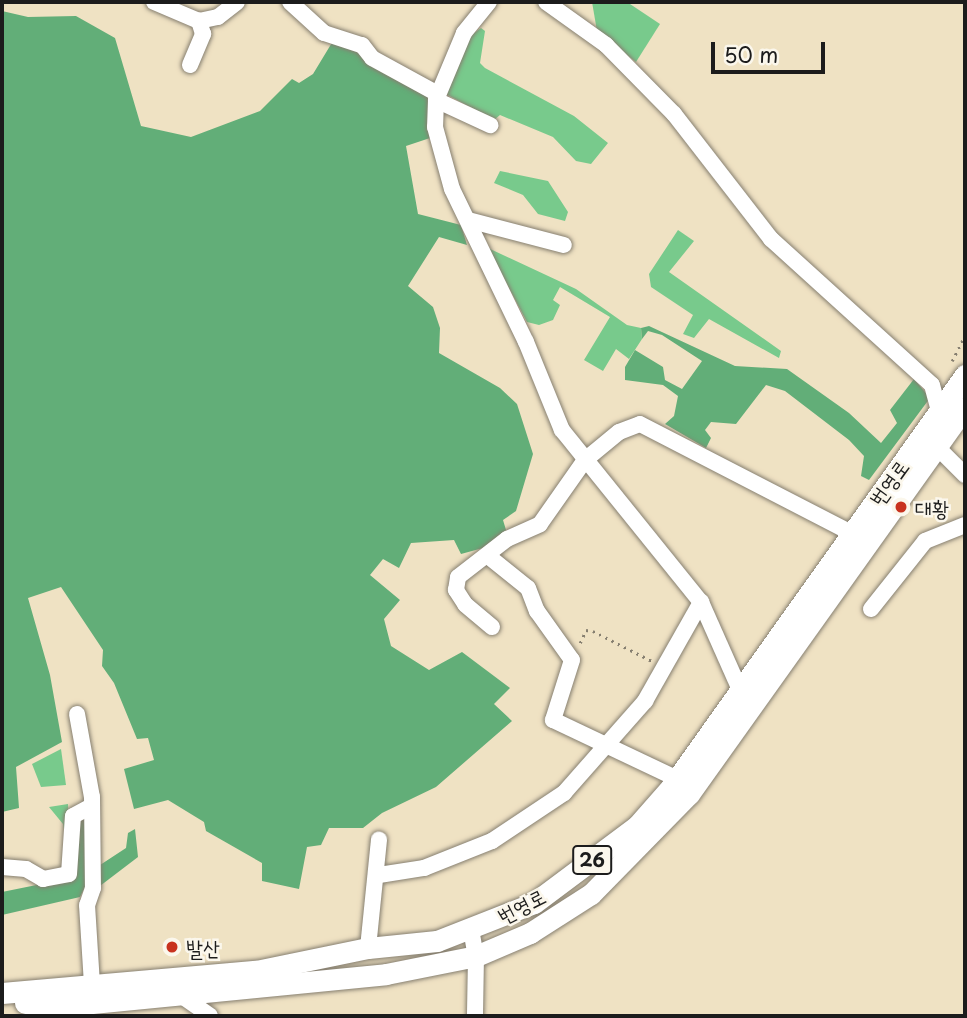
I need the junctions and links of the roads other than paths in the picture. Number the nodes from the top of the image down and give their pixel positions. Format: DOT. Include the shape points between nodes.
graph roads {
  1 [pos="154,2"];
  2 [pos="237,2"];
  3 [pos="290,2"];
  4 [pos="489,2"];
  5 [pos="546,2"];
  6 [pos="199,21"];
  7 [pos="190,65"];
  8 [pos="437,97"];
  9 [pos="490,125"];
  10 [pos="468,220"];
  11 [pos="564,246"];
  12 [pos="965,375"];
  13 [pos="965,407"];
  14 [pos="940,411"];
  15 [pos="938,448"];
  16 [pos="585,460"];
  17 [pos="965,475"];
  18 [pos="965,526"];
  19 [pos="851,533"];
  20 [pos="488,556"];
  21 [pos="701,602"];
  22 [pos="871,610"];
  23 [pos="492,627"];
  24 [pos="740,690"];
  25 [pos="77,713"];
  26 [pos="603,745"];
  27 [pos="678,779"];
  28 [pos="92,806"];
  29 [pos="379,840"];
  30 [pos="2,867"];
  31 [pos="379,875"];
  32 [pos="471,929"];
  33 [pos="368,948"];
  34 [pos="476,956"];
  35 [pos="92,985"];
  36 [pos="2,993"];
  37 [pos="179,994"];
  38 [pos="2,1005"];
  39 [pos="210,1016"];
  40 [pos="475,1016"];
  1 -- 6 [label="street"];
  2 -- 6 [label="street" via="218,17"];
  3 -- 8 [label="street" via="324,33 362,45 372,58"];
  4 -- 8 [label="street" via="464,33"];
  5 -- 14 [label="street" via="606,44 674,114 771,239 932,385"];
  6 -- 7 [label="street" via="203,34"];
  8 -- 9 [label="street"];
  8 -- 10 [label="street" via="435,127 452,189"];
  10 -- 11 [label="street"];
  10 -- 16 [label="street" via="562,430"];
  12 -- 14 [label="main road, 번영로 / 26"];
  13 -- 15 [label="main road, 번영로 / 26"];
  14 -- 15 [label="street"];
  14 -- 19 [label="main road, 번영로 / 26"];
  15 -- 17 [label="street"];
  15 -- 34 [label="main road, 번영로 / 26" via="737,729 645,843 591,894 530,933"];
  16 -- 19 [label="street" via="619,432 640,424"];
  16 -- 20 [label="street" via="540,524 507,539"];
  16 -- 21 [label="street"];
  18 -- 22 [label="street" via="925,541"];
  19 -- 24 [label="main road, 번영로 / 26"];
  20 -- 23 [label="street" via="458,577 456,590"];
  20 -- 26 [label="street" via="528,587 537,611 572,660 553,720"];
  21 -- 24 [label="street"];
  21 -- 26 [label="street" via="645,701"];
  24 -- 27 [label="main road, 번영로 / 26"];
  25 -- 28 [label="street"];
  26 -- 27 [label="street"];
  26 -- 31 [label="street" via="564,793 492,841 424,868"];
  27 -- 32 [label="main road, 번영로 / 26" via="637,826 534,903"];
  28 -- 30 [label="street" via="74,816 69,874 43,878 26,869"];
  28 -- 35 [label="street" via="93,888 87,905"];
  29 -- 31 [label="street"];
  31 -- 33 [label="street"];
  32 -- 33 [label="main road, 번영로 / 26" via="437,941"];
  32 -- 34 [label="street"];
  33 -- 35 [label="main road, 번영로 / 26" via="257,971"];
  34 -- 37 [label="main road, 번영로 / 26" via="386,974"];
  34 -- 40 [label="street"];
  35 -- 36 [label="main road, 번영로 / 26"];
  37 -- 38 [label="main road, 번영로 / 26" via="82,1004"];
  37 -- 39 [label="street"];
}
